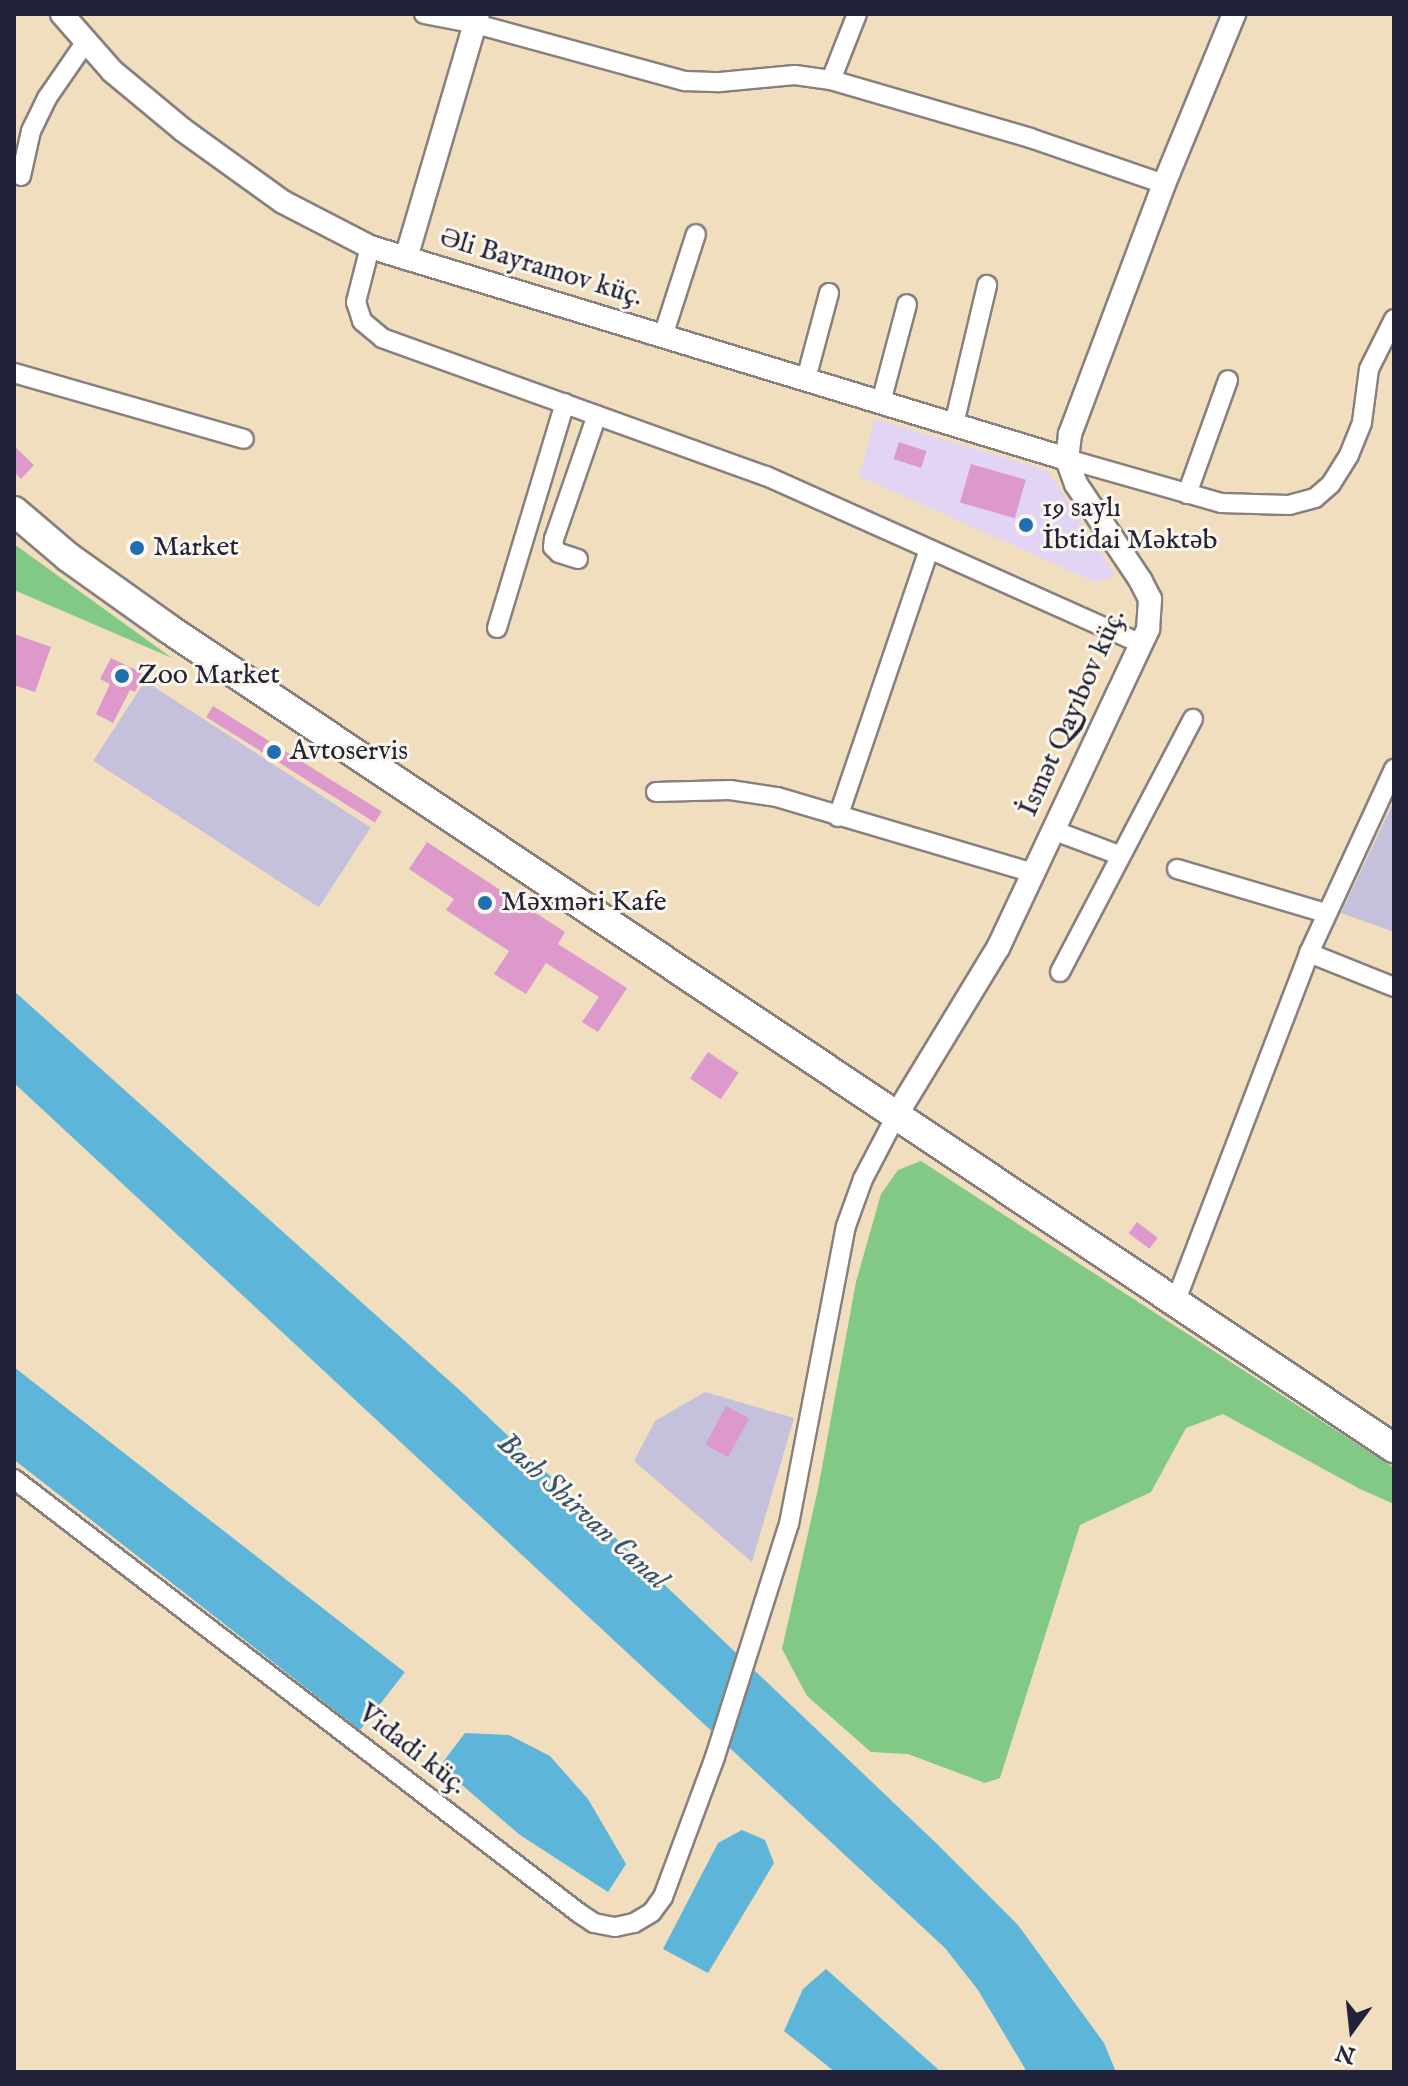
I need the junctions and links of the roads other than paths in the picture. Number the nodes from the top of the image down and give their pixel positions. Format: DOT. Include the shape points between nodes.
graph roads {
  1 [pos="62,14"];
  2 [pos="424,14"];
  3 [pos="857,14"];
  4 [pos="1234,14"];
  5 [pos="477,19"];
  6 [pos="85,43"];
  7 [pos="831,80"];
  8 [pos="21,176"];
  9 [pos="1164,184"];
  10 [pos="696,234"];
  11 [pos="370,247"];
  12 [pos="406,258"];
  13 [pos="987,285"];
  14 [pos="829,293"];
  15 [pos="907,304"];
  16 [pos="1394,319"];
  17 [pos="663,336"];
  18 [pos="14,373"];
  19 [pos="806,379"];
  20 [pos="1228,380"];
  21 [pos="881,402"];
  22 [pos="565,403"];
  23 [pos="597,415"];
  24 [pos="954,424"];
  25 [pos="244,439"];
  26 [pos="1067,459"];
  27 [pos="1187,494"];
  28 [pos="14,511"];
  29 [pos="929,550"];
  30 [pos="578,559"];
  31 [pos="497,628"];
  32 [pos="1142,644"];
  33 [pos="1193,719"];
  34 [pos="1394,769"];
  35 [pos="656,792"];
  36 [pos="838,817"];
  37 [pos="1055,831"];
  38 [pos="1119,855"];
  39 [pos="1177,869"];
  40 [pos="1033,873"];
  41 [pos="1326,913"];
  42 [pos="1309,953"];
  43 [pos="1060,972"];
  44 [pos="1394,987"];
  45 [pos="897,1114"];
  46 [pos="1176,1300"];
  47 [pos="1394,1448"];
  48 [pos="14,1479"];
  1 -- 6 [label="street, Əli Bayramov küç."];
  2 -- 5 [label="street"];
  3 -- 7 [label="street"];
  4 -- 9 [label="street"];
  5 -- 7 [label="street" via="685,81 795,75"];
  5 -- 12 [label="street"];
  6 -- 8 [label="street" via="31,131"];
  6 -- 11 [label="street, Əli Bayramov küç." via="145,100 240,173 305,215"];
  7 -- 9 [label="street"];
  9 -- 26 [label="street" via="1081,403"];
  10 -- 17 [label="street"];
  11 -- 12 [label="street, Əli Bayramov küç."];
  11 -- 22 [label="street" via="356,302 362,321 382,338"];
  12 -- 17 [label="street, Əli Bayramov küç."];
  13 -- 24 [label="street"];
  14 -- 19 [label="street"];
  15 -- 21 [label="street"];
  16 -- 27 [label="street" via="1369,369 1362,422 1349,455 1315,498 1289,505 1252,504"];
  17 -- 19 [label="street, Əli Bayramov küç."];
  18 -- 25 [label="street"];
  19 -- 21 [label="street, Əli Bayramov küç."];
  20 -- 27 [label="street"];
  21 -- 24 [label="street, Əli Bayramov küç."];
  22 -- 23 [label="street"];
  22 -- 31 [label="street"];
  23 -- 29 [label="street" via="766,476"];
  23 -- 30 [label="street" via="554,539 559,553"];
  24 -- 26 [label="street, Əli Bayramov küç."];
  26 -- 27 [label="street"];
  26 -- 32 [label="street, İsmət Qayıbov küç." via="1076,484 1150,599"];
  28 -- 45 [label="main road" via="169,629"];
  29 -- 32 [label="street"];
  29 -- 36 [label="street"];
  32 -- 37 [label="street, İsmət Qayıbov küç."];
  33 -- 38 [label="street"];
  34 -- 41 [label="street"];
  35 -- 36 [label="street" via="730,790 777,797"];
  36 -- 40 [label="street"];
  37 -- 38 [label="street"];
  37 -- 40 [label="street, İsmət Qayıbov küç."];
  38 -- 43 [label="street"];
  39 -- 41 [label="street"];
  40 -- 45 [label="street, İsmət Qayıbov küç." via="974,990"];
  41 -- 42 [label="street"];
  42 -- 44 [label="street"];
  42 -- 46 [label="street"];
  45 -- 46 [label="main road"];
  45 -- 48 [label="street, Vidadi küç." via="863,1179 846,1226 799,1481 715,1757 675,1869 652,1912 634,1923 594,1923"];
  46 -- 47 [label="main road"];
}
